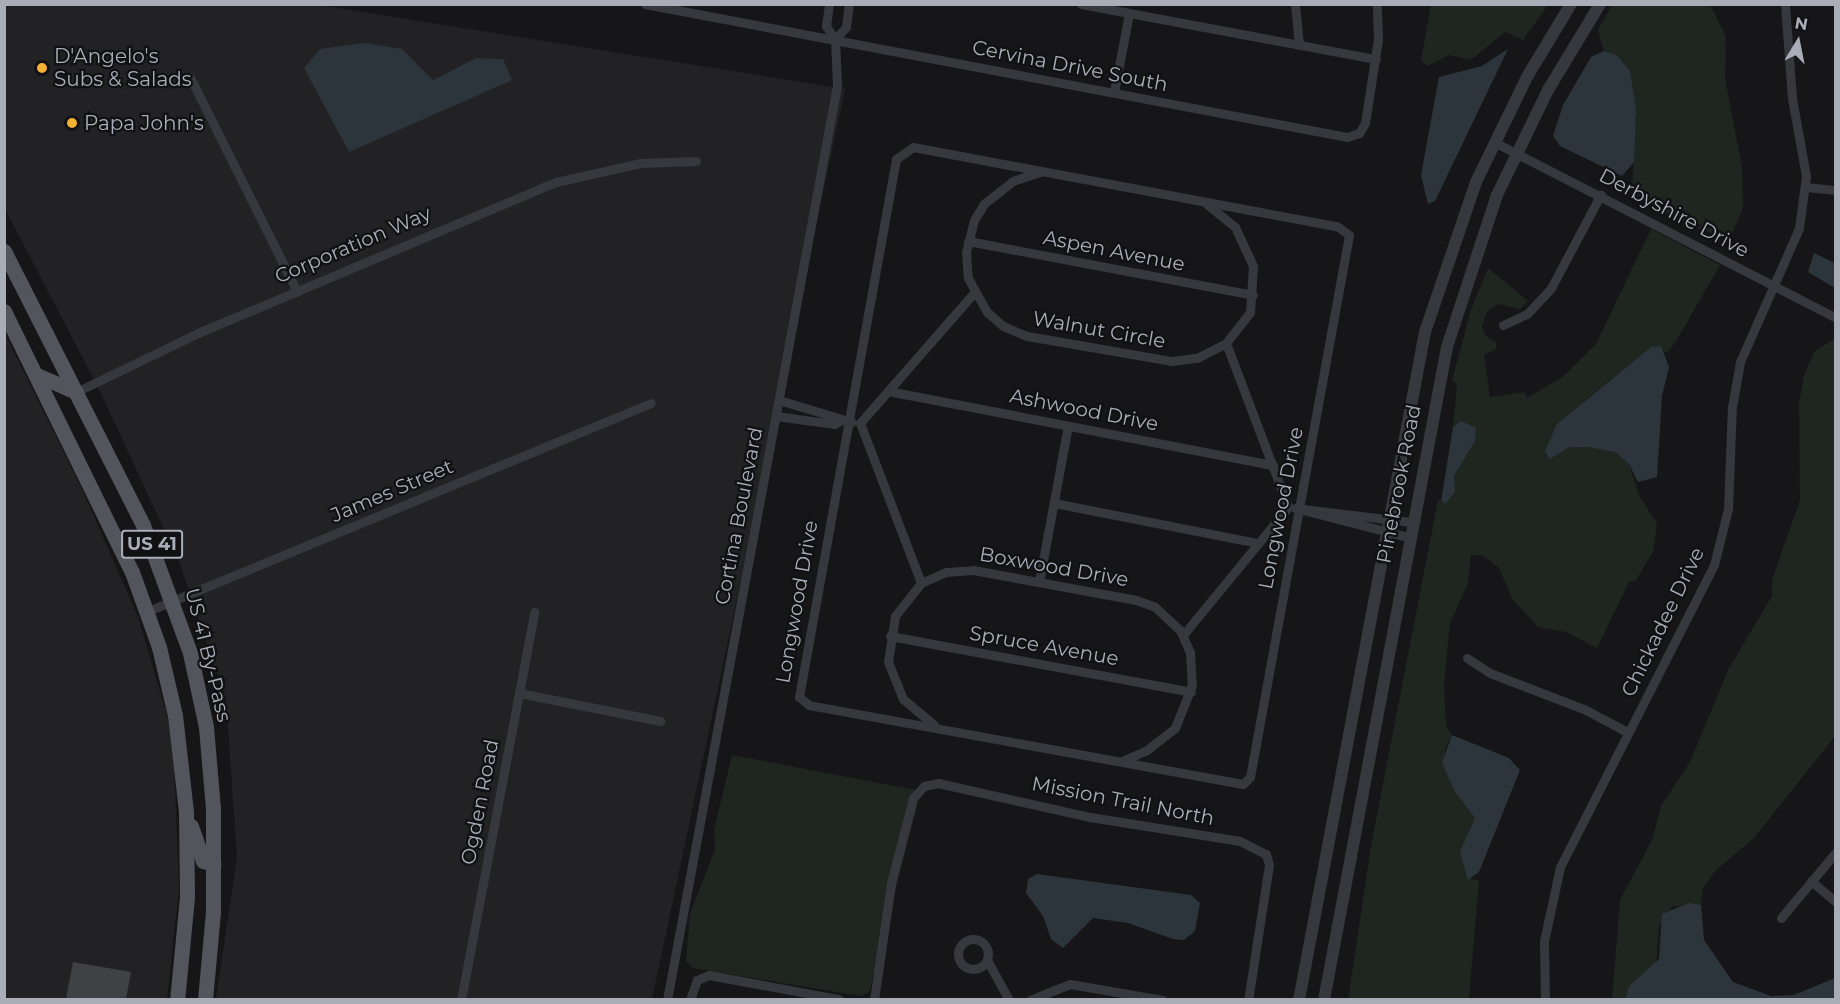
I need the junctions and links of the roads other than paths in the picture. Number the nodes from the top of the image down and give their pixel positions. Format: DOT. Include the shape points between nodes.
graph roads {
  1 [pos="645,4"];
  2 [pos="829,4"];
  3 [pos="849,4"];
  4 [pos="1081,4"];
  5 [pos="1295,4"];
  6 [pos="1377,4"];
  7 [pos="1570,4"];
  8 [pos="1600,4"];
  9 [pos="1785,4"];
  10 [pos="1129,13"];
  11 [pos="835,39"];
  12 [pos="1299,45"];
  13 [pos="1376,60"];
  14 [pos="190,77"];
  15 [pos="1114,92"];
  16 [pos="1494,142"];
  17 [pos="1517,153"];
  18 [pos="696,160"];
  19 [pos="1048,171"];
  20 [pos="1806,187"];
  21 [pos="1836,190"];
  22 [pos="1601,194"];
  23 [pos="1201,201"];
  24 [pos="968,241"];
  25 [pos="4,251"];
  26 [pos="4,260"];
  27 [pos="19,280"];
  28 [pos="1775,287"];
  29 [pos="297,292"];
  30 [pos="974,293"];
  31 [pos="1253,295"];
  32 [pos="4,311"];
  33 [pos="1836,318"];
  34 [pos="1503,325"];
  35 [pos="1226,343"];
  36 [pos="38,375"];
  37 [pos="888,391"];
  38 [pos="76,392"];
  39 [pos="779,400"];
  40 [pos="651,403"];
  41 [pos="776,416"];
  42 [pos="845,420"];
  43 [pos="860,423"];
  44 [pos="1068,426"];
  45 [pos="1273,465"];
  46 [pos="1054,503"];
  47 [pos="1288,507"];
  48 [pos="1299,509"];
  49 [pos="1387,518"];
  50 [pos="1411,522"];
  51 [pos="1385,532"];
  52 [pos="1408,537"];
  53 [pos="1258,543"];
  54 [pos="1040,582"];
  55 [pos="921,583"];
  56 [pos="174,601"];
  57 [pos="148,611"];
  58 [pos="534,612"];
  59 [pos="1183,635"];
  60 [pos="890,636"];
  61 [pos="1467,658"];
  62 [pos="1191,692"];
  63 [pos="519,693"];
  64 [pos="660,721"];
  65 [pos="949,731"];
  66 [pos="1627,732"];
  67 [pos="1111,761"];
  68 [pos="186,812"];
  69 [pos="1836,852"];
  70 [pos="214,864"];
  71 [pos="1811,881"];
  72 [pos="1836,902"];
  73 [pos="1781,918"];
  74 [pos="987,960"];
  75 [pos="177,999"];
  76 [pos="205,999"];
  77 [pos="461,999"];
  78 [pos="667,999"];
  79 [pos="690,999"];
  80 [pos="839,999"];
  81 [pos="874,999"];
  82 [pos="1009,999"];
  83 [pos="1030,999"];
  84 [pos="1163,999"];
  85 [pos="1248,999"];
  86 [pos="1299,999"];
  87 [pos="1324,999"];
  88 [pos="1545,999"];
  1 -- 11 [label="street, Cervina Drive South"];
  2 -- 11 [label="street, Cortina Boulevard" via="825,26"];
  3 -- 11 [label="street, Cortina Boulevard" via="846,27"];
  4 -- 10 [label="street"];
  5 -- 12 [label="street"];
  6 -- 13 [label="street, Cervina Drive South"];
  7 -- 16 [label="street, Pinebrook Road"];
  8 -- 17 [label="street, Pinebrook Road"];
  9 -- 20 [label="street, Chickadee Drive" via="1791,88"];
  10 -- 12 [label="street"];
  10 -- 15 [label="street"];
  11 -- 15 [label="street, Cervina Drive South"];
  11 -- 39 [label="street, Cortina Boulevard" via="837,85"];
  12 -- 13 [label="street"];
  13 -- 15 [label="street, Cervina Drive South" via="1365,123 1353,136"];
  14 -- 29 [label="street"];
  16 -- 17 [label="street, Derbyshire Drive"];
  16 -- 49 [label="street, Pinebrook Road" via="1434,299"];
  17 -- 22 [label="street, Derbyshire Drive"];
  17 -- 50 [label="street, Pinebrook Road" via="1457,310"];
  18 -- 29 [label="street, Corporation Way" via="640,163 556,182"];
  19 -- 23 [label="street, Longwood Drive"];
  19 -- 24 [label="street, Walnut Circle" via="1025,176 996,192 979,212"];
  19 -- 42 [label="street, Longwood Drive" via="914,147 899,154"];
  20 -- 21 [label="street"];
  20 -- 28 [label="street, Chickadee Drive" via="1794,244"];
  22 -- 28 [label="street, Derbyshire Drive"];
  22 -- 34 [label="street" via="1551,288 1527,314"];
  23 -- 31 [label="street, Walnut Circle" via="1228,219 1244,241 1253,266"];
  23 -- 48 [label="street, Longwood Drive" via="1337,226 1350,238"];
  24 -- 30 [label="street, Walnut Circle" via="967,269"];
  24 -- 31 [label="street, Aspen Avenue"];
  25 -- 27 [label="main road, US 41 By-Pass / US 41"];
  26 -- 27 [label="main road"];
  27 -- 38 [label="main road, US 41 By-Pass / US 41"];
  28 -- 33 [label="street, Derbyshire Drive"];
  28 -- 66 [label="street, Chickadee Drive" via="1747,341 1735,384 1730,494 1719,549 1707,581"];
  29 -- 38 [label="street, Corporation Way"];
  30 -- 35 [label="street, Walnut Circle" via="995,320 1027,336 1171,361 1197,358"];
  30 -- 37 [label="street"];
  31 -- 35 [label="street, Walnut Circle" via="1244,323"];
  32 -- 36 [label="main road, US 41"];
  35 -- 45 [label="street"];
  36 -- 38 [label="main road"];
  36 -- 57 [label="main road, US 41"];
  37 -- 43 [label="street"];
  37 -- 44 [label="street, Ashwood Drive"];
  38 -- 56 [label="main road, US 41 By-Pass / US 41" via="143,525"];
  39 -- 41 [label="street, Cortina Boulevard"];
  39 -- 42 [label="street" via="836,414"];
  40 -- 56 [label="street, James Street"];
  41 -- 42 [label="street" via="834,424"];
  41 -- 78 [label="street, Cortina Boulevard"];
  42 -- 43 [label="street"];
  42 -- 65 [label="street, Longwood Drive" via="799,697 809,705"];
  43 -- 55 [label="street"];
  44 -- 45 [label="street, Ashwood Drive"];
  44 -- 46 [label="street"];
  45 -- 47 [label="street"];
  46 -- 53 [label="street"];
  46 -- 54 [label="street"];
  47 -- 48 [label="street"];
  47 -- 53 [label="street"];
  48 -- 49 [label="street"];
  48 -- 51 [label="street"];
  48 -- 67 [label="street, Longwood Drive" via="1249,780 1236,785"];
  49 -- 50 [label="street"];
  49 -- 51 [label="street, Pinebrook Road"];
  50 -- 52 [label="street, Pinebrook Road"];
  51 -- 52 [label="street"];
  51 -- 86 [label="street, Pinebrook Road"];
  52 -- 87 [label="street, Pinebrook Road"];
  53 -- 59 [label="street"];
  54 -- 55 [label="street, Boxwood Drive" via="965,569"];
  54 -- 59 [label="street, Boxwood Drive" via="1147,603 1169,617"];
  55 -- 60 [label="street" via="898,609"];
  56 -- 57 [label="street, James Street"];
  56 -- 70 [label="main road, US 41 By-Pass / US 41" via="206,727"];
  57 -- 68 [label="main road, US 41" via="175,715"];
  58 -- 63 [label="street, Ogden Road"];
  59 -- 62 [label="street, Boxwood Drive" via="1192,661"];
  60 -- 62 [label="street, Spruce Avenue"];
  60 -- 65 [label="street" via="888,662 898,690 915,712"];
  61 -- 66 [label="street" via="1490,673 1584,709"];
  62 -- 67 [label="street, Boxwood Drive" via="1182,718 1169,734 1133,758"];
  63 -- 64 [label="street"];
  63 -- 77 [label="street, Ogden Road"];
  65 -- 67 [label="street, Longwood Drive"];
  66 -- 88 [label="street, Chickadee Drive" via="1555,882 1544,941"];
  68 -- 70 [label="main road" via="202,861"];
  68 -- 75 [label="main road, US 41" via="187,897"];
  69 -- 71 [label="street"];
  70 -- 76 [label="main road, US 41 By-Pass / US 41"];
  71 -- 72 [label="street"];
  71 -- 73 [label="street"];
  74 -- 82 [label="street"];
  79 -- 80 [label="street" via="697,980 709,975"];
  81 -- 85 [label="street, Mission Trail North" via="891,883 913,798 924,786 948,783 1062,812 1240,841 1266,854 1269,865"];
  83 -- 84 [label="street" via="1070,984"];
}
